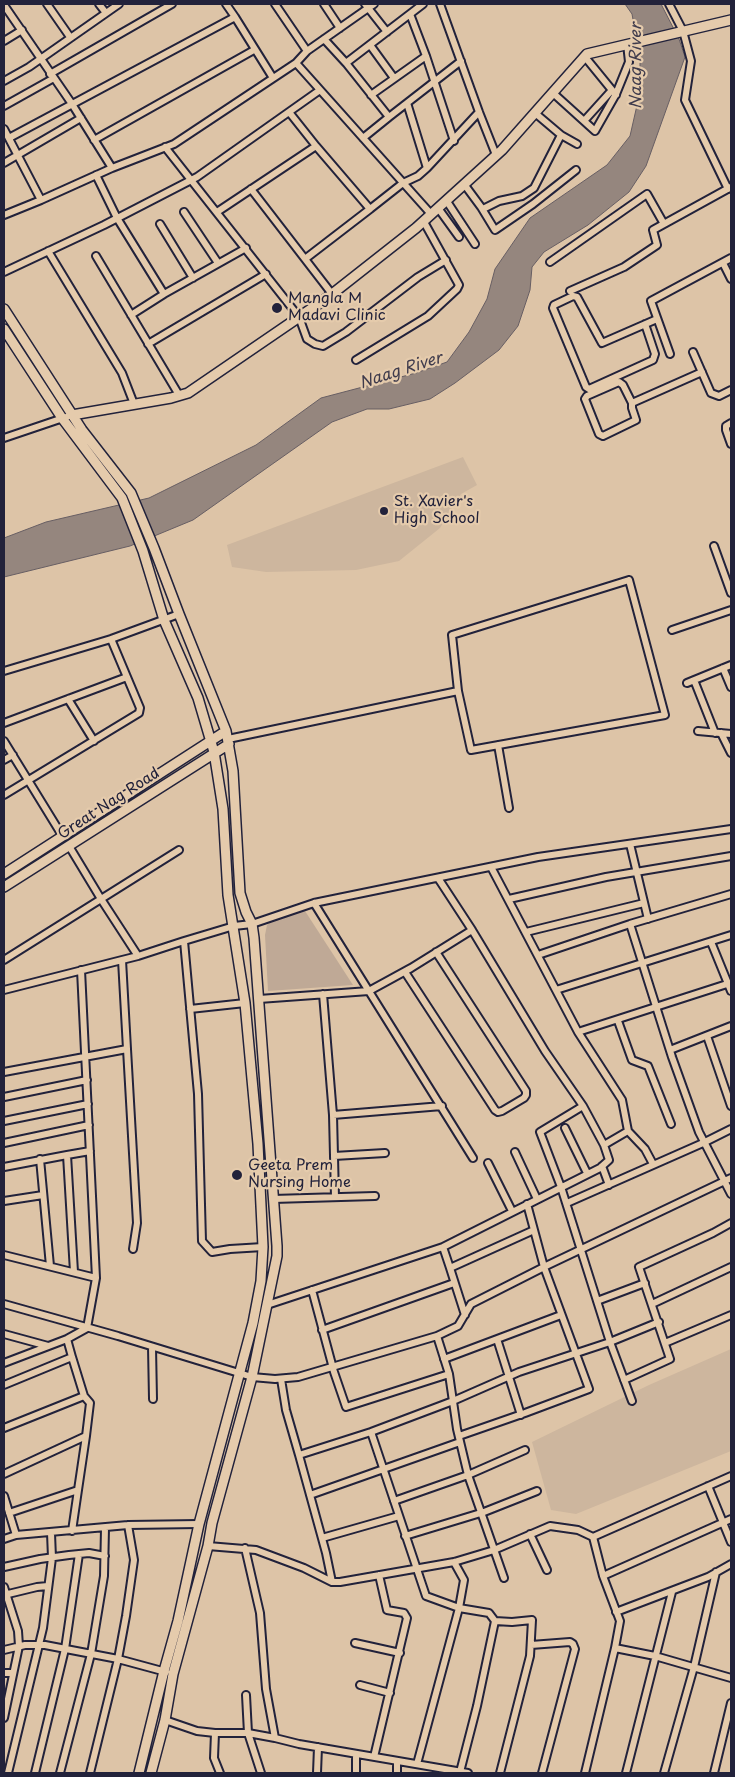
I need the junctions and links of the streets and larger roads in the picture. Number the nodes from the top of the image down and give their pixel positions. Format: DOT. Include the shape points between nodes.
graph roads {
  1 [pos="47,4"];
  2 [pos="98,4"];
  3 [pos="119,4"];
  4 [pos="172,4"];
  5 [pos="226,4"];
  6 [pos="275,4"];
  7 [pos="324,4"];
  8 [pos="423,4"];
  9 [pos="440,4"];
  10 [pos="669,4"];
  11 [pos="4,5"];
  12 [pos="369,5"];
  13 [pos="106,13"];
  14 [pos="410,14"];
  15 [pos="235,17"];
  16 [pos="731,20"];
  17 [pos="340,28"];
  18 [pos="22,30"];
  19 [pos="682,31"];
  20 [pos="387,32"];
  21 [pos="70,37"];
  22 [pos="324,39"];
  23 [pos="4,41"];
  24 [pos="370,44"];
  25 [pos="629,44"];
  26 [pos="254,50"];
  27 [pos="307,51"];
  28 [pos="426,56"];
  29 [pos="585,57"];
  30 [pos="41,58"];
  31 [pos="461,61"];
  32 [pos="296,63"];
  33 [pos="346,63"];
  34 [pos="52,76"];
  35 [pos="273,78"];
  36 [pos="394,78"];
  37 [pos="4,82"];
  38 [pos="433,82"];
  39 [pos="320,90"];
  40 [pos="553,93"];
  41 [pos="614,93"];
  42 [pos="371,95"];
  43 [pos="407,103"];
  44 [pos="72,104"];
  45 [pos="4,106"];
  46 [pos="289,112"];
  47 [pos="479,112"];
  48 [pos="535,113"];
  49 [pos="388,117"];
  50 [pos="81,118"];
  51 [pos="584,121"];
  52 [pos="4,128"];
  53 [pos="561,135"];
  54 [pos="9,138"];
  55 [pos="363,138"];
  56 [pos="94,140"];
  57 [pos="454,141"];
  58 [pos="577,144"];
  59 [pos="316,146"];
  60 [pos="165,147"];
  61 [pos="18,155"];
  62 [pos="496,155"];
  63 [pos="4,163"];
  64 [pos="112,168"];
  65 [pos="427,168"];
  66 [pos="576,170"];
  67 [pos="96,175"];
  68 [pos="191,179"];
  69 [pos="403,183"];
  70 [pos="464,184"];
  71 [pos="729,188"];
  72 [pos="251,189"];
  73 [pos="41,200"];
  74 [pos="446,200"];
  75 [pos="370,208"];
  76 [pos="482,209"];
  77 [pos="435,211"];
  78 [pos="184,212"];
  79 [pos="217,212"];
  80 [pos="4,215"];
  81 [pos="117,218"];
  82 [pos="424,222"];
  83 [pos="160,224"];
  84 [pos="664,224"];
  85 [pos="459,237"];
  86 [pos="475,244"];
  87 [pos="246,248"];
  88 [pos="48,252"];
  89 [pos="96,256"];
  90 [pos="731,258"];
  91 [pos="305,259"];
  92 [pos="446,260"];
  93 [pos="550,262"];
  94 [pos="218,263"];
  95 [pos="723,263"];
  96 [pos="4,272"];
  97 [pos="266,274"];
  98 [pos="193,278"];
  99 [pos="731,279"];
  100 [pos="570,291"];
  101 [pos="164,294"];
  102 [pos="332,294"];
  103 [pos="4,309"];
  104 [pos="131,315"];
  105 [pos="299,317"];
  106 [pos="657,319"];
  107 [pos="645,324"];
  108 [pos="4,329"];
  109 [pos="148,344"];
  110 [pos="693,352"];
  111 [pos="670,354"];
  112 [pos="356,360"];
  113 [pos="702,372"];
  114 [pos="731,390"];
  115 [pos="179,396"];
  116 [pos="632,403"];
  117 [pos="134,404"];
  118 [pos="72,415"];
  119 [pos="62,418"];
  120 [pos="731,423"];
  121 [pos="4,438"];
  122 [pos="731,444"];
  123 [pos="714,546"];
  124 [pos="731,593"];
  125 [pos="731,610"];
  126 [pos="179,614"];
  127 [pos="164,620"];
  128 [pos="672,630"];
  129 [pos="111,639"];
  130 [pos="731,665"];
  131 [pos="723,668"];
  132 [pos="4,671"];
  133 [pos="127,677"];
  134 [pos="694,680"];
  135 [pos="687,683"];
  136 [pos="731,687"];
  137 [pos="458,691"];
  138 [pos="68,699"];
  139 [pos="4,723"];
  140 [pos="698,731"];
  141 [pos="718,733"];
  142 [pos="731,734"];
  143 [pos="227,738"];
  144 [pos="211,739"];
  145 [pos="4,741"];
  146 [pos="94,741"];
  147 [pos="498,745"];
  148 [pos="214,752"];
  149 [pos="731,753"];
  150 [pos="13,755"];
  151 [pos="4,760"];
  152 [pos="29,781"];
  153 [pos="4,795"];
  154 [pos="509,808"];
  155 [pos="731,829"];
  156 [pos="63,837"];
  157 [pos="630,844"];
  158 [pos="69,846"];
  159 [pos="179,850"];
  160 [pos="731,856"];
  161 [pos="491,867"];
  162 [pos="636,871"];
  163 [pos="4,874"];
  164 [pos="438,878"];
  165 [pos="4,887"];
  166 [pos="731,894"];
  167 [pos="101,899"];
  168 [pos="508,899"];
  169 [pos="314,903"];
  170 [pos="644,903"];
  171 [pos="648,919"];
  172 [pos="252,924"];
  173 [pos="630,924"];
  174 [pos="234,926"];
  175 [pos="472,930"];
  176 [pos="526,932"];
  177 [pos="731,935"];
  178 [pos="184,941"];
  179 [pos="711,942"];
  180 [pos="436,952"];
  181 [pos="538,955"];
  182 [pos="138,956"];
  183 [pos="4,960"];
  184 [pos="122,960"];
  185 [pos="642,963"];
  186 [pos="81,970"];
  187 [pos="405,972"];
  188 [pos="728,984"];
  189 [pos="4,990"];
  190 [pos="556,990"];
  191 [pos="370,991"];
  192 [pos="731,991"];
  193 [pos="323,994"];
  194 [pos="259,999"];
  195 [pos="245,1003"];
  196 [pos="656,1008"];
  197 [pos="190,1009"];
  198 [pos="618,1021"];
  199 [pos="731,1026"];
  200 [pos="578,1032"];
  201 [pos="707,1036"];
  202 [pos="126,1048"];
  203 [pos="670,1050"];
  204 [pos="86,1055"];
  205 [pos="4,1072"];
  206 [pos="87,1080"];
  207 [pos="4,1097"];
  208 [pos="88,1104"];
  209 [pos="442,1106"];
  210 [pos="583,1106"];
  211 [pos="731,1106"];
  212 [pos="333,1115"];
  213 [pos="4,1121"];
  214 [pos="671,1124"];
  215 [pos="89,1125"];
  216 [pos="566,1128"];
  217 [pos="731,1128"];
  218 [pos="628,1130"];
  219 [pos="4,1143"];
  220 [pos="703,1143"];
  221 [pos="604,1145"];
  222 [pos="90,1151"];
  223 [pos="515,1152"];
  224 [pos="385,1153"];
  225 [pos="67,1156"];
  226 [pos="334,1156"];
  227 [pos="473,1158"];
  228 [pos="40,1160"];
  229 [pos="488,1163"];
  230 [pos="653,1164"];
  231 [pos="602,1166"];
  232 [pos="4,1167"];
  233 [pos="587,1174"];
  234 [pos="731,1178"];
  235 [pos="724,1181"];
  236 [pos="609,1184"];
  237 [pos="561,1186"];
  238 [pos="731,1194"];
  239 [pos="43,1195"];
  240 [pos="375,1196"];
  241 [pos="336,1197"];
  242 [pos="273,1199"];
  243 [pos="537,1199"];
  244 [pos="4,1201"];
  245 [pos="567,1203"];
  246 [pos="527,1204"];
  247 [pos="512,1211"];
  248 [pos="731,1223"];
  249 [pos="534,1230"];
  250 [pos="263,1247"];
  251 [pos="443,1247"];
  252 [pos="133,1249"];
  253 [pos="581,1249"];
  254 [pos="4,1254"];
  255 [pos="50,1266"];
  256 [pos="544,1267"];
  257 [pos="450,1268"];
  258 [pos="731,1268"];
  259 [pos="74,1272"];
  260 [pos="96,1278"];
  261 [pos="454,1283"];
  262 [pos="645,1283"];
  263 [pos="312,1290"];
  264 [pos="597,1301"];
  265 [pos="4,1304"];
  266 [pos="652,1304"];
  267 [pos="267,1305"];
  268 [pos="465,1315"];
  269 [pos="731,1315"];
  270 [pos="561,1316"];
  271 [pos="659,1322"];
  272 [pos="87,1328"];
  273 [pos="322,1330"];
  274 [pos="4,1334"];
  275 [pos="437,1336"];
  276 [pos="67,1339"];
  277 [pos="497,1339"];
  278 [pos="610,1342"];
  279 [pos="665,1343"];
  280 [pos="48,1346"];
  281 [pos="152,1347"];
  282 [pos="574,1352"];
  283 [pos="72,1357"];
  284 [pos="444,1358"];
  285 [pos="4,1363"];
  286 [pos="333,1368"];
  287 [pos="240,1374"];
  288 [pos="448,1374"];
  289 [pos="508,1376"];
  290 [pos="252,1377"];
  291 [pos="281,1378"];
  292 [pos="624,1380"];
  293 [pos="4,1385"];
  294 [pos="84,1396"];
  295 [pos="153,1399"];
  296 [pos="453,1400"];
  297 [pos="632,1401"];
  298 [pos="521,1414"];
  299 [pos="4,1428"];
  300 [pos="371,1432"];
  301 [pos="86,1436"];
  302 [pos="459,1439"];
  303 [pos="525,1450"];
  304 [pos="299,1455"];
  305 [pos="383,1470"];
  306 [pos="4,1474"];
  307 [pos="468,1475"];
  308 [pos="731,1476"];
  309 [pos="708,1486"];
  310 [pos="78,1490"];
  311 [pos="536,1491"];
  312 [pos="310,1494"];
  313 [pos="4,1496"];
  314 [pos="394,1501"];
  315 [pos="9,1513"];
  316 [pos="481,1513"];
  317 [pos="399,1516"];
  318 [pos="731,1519"];
  319 [pos="724,1523"];
  320 [pos="199,1524"];
  321 [pos="128,1526"];
  322 [pos="105,1528"];
  323 [pos="72,1531"];
  324 [pos="50,1532"];
  325 [pos="530,1534"];
  326 [pos="16,1535"];
  327 [pos="405,1536"];
  328 [pos="593,1537"];
  329 [pos="322,1538"];
  330 [pos="4,1539"];
  331 [pos="731,1542"];
  332 [pos="208,1546"];
  333 [pos="244,1548"];
  334 [pos="494,1550"];
  335 [pos="79,1554"];
  336 [pos="105,1556"];
  337 [pos="52,1558"];
  338 [pos="454,1562"];
  339 [pos="731,1564"];
  340 [pos="4,1567"];
  341 [pos="416,1569"];
  342 [pos="547,1570"];
  343 [pos="716,1572"];
  344 [pos="379,1576"];
  345 [pos="603,1576"];
  346 [pos="504,1578"];
  347 [pos="332,1582"];
  348 [pos="48,1586"];
  349 [pos="4,1592"];
  350 [pos="672,1592"];
  351 [pos="459,1608"];
  352 [pos="616,1612"];
  353 [pos="495,1622"];
  354 [pos="355,1643"];
  355 [pos="40,1645"];
  356 [pos="530,1645"];
  357 [pos="19,1646"];
  358 [pos="616,1648"];
  359 [pos="65,1649"];
  360 [pos="4,1650"];
  361 [pos="400,1653"];
  362 [pos="91,1654"];
  363 [pos="656,1656"];
  364 [pos="118,1659"];
  365 [pos="694,1667"];
  366 [pos="164,1671"];
  367 [pos="4,1673"];
  368 [pos="13,1673"];
  369 [pos="173,1674"];
  370 [pos="731,1678"];
  371 [pos="360,1685"];
  372 [pos="390,1694"];
  373 [pos="246,1695"];
  374 [pos="731,1703"];
  375 [pos="4,1718"];
  376 [pos="165,1720"];
  377 [pos="215,1733"];
  378 [pos="248,1733"];
  379 [pos="275,1738"];
  380 [pos="318,1747"];
  381 [pos="356,1754"];
  382 [pos="374,1757"];
  383 [pos="398,1761"];
  384 [pos="417,1764"];
  385 [pos="432,1770"];
  386 [pos="460,1772"];
  387 [pos="8,1773"];
  388 [pos="34,1773"];
  389 [pos="60,1773"];
  390 [pos="90,1773"];
  391 [pos="138,1773"];
  392 [pos="151,1773"];
  393 [pos="220,1773"];
  394 [pos="262,1773"];
  395 [pos="317,1773"];
  396 [pos="356,1773"];
  397 [pos="397,1773"];
  398 [pos="468,1773"];
  399 [pos="500,1773"];
  400 [pos="542,1773"];
  401 [pos="585,1773"];
  402 [pos="626,1773"];
  403 [pos="664,1773"];
  404 [pos="714,1773"];
  1 -- 21 [label="street"];
  2 -- 13 [label="street"];
  3 -- 13 [label="street"];
  4 -- 34 [label="street"];
  5 -- 15 [label="street"];
  6 -- 27 [label="street"];
  7 -- 17 [label="street"];
  8 -- 14 [label="street"];
  9 -- 31 [label="street"];
  10 -- 19 [label="street"];
  11 -- 18 [label="street"];
  12 -- 17 [label="street"];
  12 -- 20 [label="street"];
  13 -- 21 [label="street"];
  14 -- 20 [label="street"];
  14 -- 28 [label="street"];
  15 -- 26 [label="street"];
  15 -- 44 [label="street"];
  16 -- 19 [label="street"];
  17 -- 22 [label="street"];
  18 -- 23 [label="street"];
  18 -- 30 [label="street"];
  19 -- 25 [label="street"];
  19 -- 71 [label="street" via="691,61 685,100"];
  20 -- 24 [label="street"];
  21 -- 30 [label="street"];
  22 -- 27 [label="street"];
  22 -- 33 [label="street"];
  24 -- 33 [label="street"];
  24 -- 36 [label="street"];
  25 -- 29 [label="street"];
  25 -- 41 [label="street" via="629,62"];
  26 -- 35 [label="street"];
  26 -- 56 [label="street"];
  27 -- 32 [label="street"];
  28 -- 36 [label="street"];
  28 -- 38 [label="street"];
  29 -- 40 [label="street"];
  29 -- 41 [label="street"];
  30 -- 34 [label="street"];
  30 -- 37 [label="street"];
  31 -- 38 [label="street"];
  31 -- 47 [label="street"];
  32 -- 35 [label="street"];
  32 -- 39 [label="street"];
  33 -- 42 [label="street"];
  34 -- 44 [label="street"];
  34 -- 45 [label="street"];
  35 -- 60 [label="street"];
  36 -- 42 [label="street"];
  38 -- 43 [label="street"];
  38 -- 57 [label="street"];
  39 -- 46 [label="street"];
  39 -- 55 [label="street"];
  40 -- 48 [label="street"];
  40 -- 51 [label="street"];
  41 -- 51 [label="street"];
  41 -- 51 [label="street" via="595,131"];
  42 -- 49 [label="street"];
  43 -- 49 [label="street"];
  43 -- 65 [label="street"];
  44 -- 50 [label="street"];
  44 -- 54 [label="street"];
  46 -- 59 [label="street"];
  46 -- 68 [label="street"];
  47 -- 57 [label="street"];
  47 -- 62 [label="street"];
  48 -- 53 [label="street"];
  48 -- 62 [label="street"];
  49 -- 55 [label="street"];
  50 -- 56 [label="street"];
  50 -- 61 [label="street"];
  52 -- 54 [label="street"];
  53 -- 58 [label="street"];
  53 -- 76 [label="street" via="534,188 522,196"];
  54 -- 61 [label="street"];
  55 -- 69 [label="street"];
  56 -- 64 [label="street"];
  57 -- 65 [label="street"];
  59 -- 72 [label="street"];
  59 -- 75 [label="street"];
  60 -- 64 [label="street"];
  60 -- 68 [label="street"];
  61 -- 63 [label="street"];
  61 -- 73 [label="street"];
  62 -- 70 [label="street"];
  64 -- 67 [label="street"];
  65 -- 69 [label="street"];
  66 -- 76 [label="street" via="497,230 493,229"];
  67 -- 73 [label="street"];
  67 -- 81 [label="street"];
  68 -- 79 [label="street"];
  68 -- 81 [label="street"];
  69 -- 75 [label="street"];
  69 -- 77 [label="street"];
  70 -- 74 [label="street"];
  70 -- 76 [label="street"];
  71 -- 84 [label="street"];
  72 -- 79 [label="street"];
  72 -- 91 [label="street"];
  73 -- 80 [label="street"];
  74 -- 77 [label="street"];
  74 -- 86 [label="street"];
  75 -- 91 [label="street"];
  77 -- 82 [label="street"];
  77 -- 85 [label="street"];
  78 -- 94 [label="street"];
  79 -- 87 [label="street"];
  81 -- 88 [label="street"];
  81 -- 101 [label="street"];
  82 -- 92 [label="street"];
  82 -- 102 [label="street"];
  83 -- 98 [label="street"];
  84 -- 93 [label="street" via="647,194"];
  84 -- 100 [label="street" via="652,230 657,245 624,267"];
  87 -- 94 [label="street"];
  87 -- 97 [label="street"];
  88 -- 96 [label="street"];
  88 -- 117 [label="street" via="122,373"];
  89 -- 104 [label="street"];
  90 -- 95 [label="street"];
  91 -- 102 [label="street"];
  92 -- 105 [label="street" via="323,346 307,339"];
  92 -- 112 [label="street" via="458,285 457,290 428,316"];
  94 -- 98 [label="street"];
  95 -- 99 [label="street"];
  95 -- 106 [label="street" via="651,300"];
  97 -- 105 [label="street"];
  97 -- 109 [label="street"];
  98 -- 101 [label="street"];
  101 -- 104 [label="street"];
  102 -- 105 [label="street"];
  103 -- 118 [label="street"];
  104 -- 109 [label="street"];
  105 -- 115 [label="street"];
  106 -- 107 [label="street"];
  106 -- 111 [label="street"];
  107 -- 107 [label="street" via="602,343 577,297 573,296 553,308 589,389 653,360 655,354"];
  108 -- 119 [label="street"];
  109 -- 115 [label="street"];
  110 -- 113 [label="street"];
  113 -- 114 [label="street" via="712,394 719,396"];
  113 -- 116 [label="street"];
  115 -- 117 [label="street"];
  116 -- 116 [label="street" via="636,420 600,436 585,397 619,382"];
  117 -- 118 [label="street"];
  118 -- 119 [label="street"];
  118 -- 126 [label="street" via="131,493"];
  119 -- 121 [label="street"];
  119 -- 127 [label="street" via="122,498 143,551"];
  120 -- 122 [label="street" via="726,426"];
  123 -- 124 [label="street"];
  125 -- 128 [label="street"];
  126 -- 127 [label="street"];
  126 -- 143 [label="street"];
  127 -- 129 [label="street"];
  127 -- 144 [label="street" via="198,698"];
  129 -- 132 [label="street"];
  129 -- 133 [label="street"];
  130 -- 131 [label="street"];
  131 -- 134 [label="street"];
  131 -- 136 [label="street"];
  133 -- 138 [label="street"];
  133 -- 146 [label="street" via="140,708 139,713"];
  134 -- 135 [label="street"];
  134 -- 141 [label="street"];
  137 -- 143 [label="street"];
  137 -- 147 [label="street" via="471,750"];
  137 -- 147 [label="street" via="452,635 629,580 665,715"];
  138 -- 139 [label="street"];
  138 -- 146 [label="street"];
  140 -- 141 [label="street"];
  141 -- 142 [label="street"];
  141 -- 149 [label="street"];
  143 -- 144 [label="street, Great Nag Road"];
  143 -- 148 [label="street, Great Nag Road"];
  143 -- 172 [label="street" via="240,893"];
  144 -- 148 [label="street"];
  144 -- 156 [label="street, Great Nag Road"];
  145 -- 150 [label="street"];
  146 -- 152 [label="street"];
  147 -- 154 [label="street"];
  148 -- 158 [label="street, Great Nag Road"];
  148 -- 174 [label="street"];
  150 -- 151 [label="street"];
  150 -- 152 [label="street"];
  152 -- 153 [label="street"];
  152 -- 156 [label="street"];
  155 -- 157 [label="street"];
  156 -- 158 [label="street"];
  156 -- 163 [label="street, Great Nag Road"];
  157 -- 161 [label="street"];
  157 -- 162 [label="street"];
  158 -- 165 [label="street, Great Nag Road"];
  158 -- 167 [label="street"];
  159 -- 167 [label="street"];
  160 -- 162 [label="street"];
  161 -- 164 [label="street"];
  161 -- 168 [label="street"];
  162 -- 168 [label="street"];
  162 -- 170 [label="street"];
  164 -- 169 [label="street"];
  164 -- 175 [label="street"];
  166 -- 171 [label="street"];
  167 -- 182 [label="street"];
  167 -- 183 [label="street"];
  168 -- 176 [label="street"];
  169 -- 172 [label="street"];
  169 -- 191 [label="street"];
  170 -- 171 [label="street"];
  170 -- 176 [label="street"];
  171 -- 173 [label="street"];
  172 -- 174 [label="street"];
  172 -- 194 [label="street"];
  173 -- 181 [label="street"];
  173 -- 185 [label="street"];
  174 -- 178 [label="street"];
  174 -- 195 [label="street"];
  175 -- 180 [label="street"];
  175 -- 210 [label="street"];
  176 -- 181 [label="street"];
  177 -- 179 [label="street"];
  178 -- 182 [label="street"];
  178 -- 197 [label="street"];
  179 -- 185 [label="street"];
  179 -- 188 [label="street"];
  180 -- 187 [label="street"];
  180 -- 187 [label="street" via="526,1091 524,1098 502,1111 495,1110"];
  181 -- 190 [label="street"];
  182 -- 184 [label="street"];
  184 -- 186 [label="street"];
  184 -- 202 [label="street"];
  185 -- 190 [label="street"];
  185 -- 196 [label="street"];
  186 -- 189 [label="street"];
  186 -- 204 [label="street"];
  187 -- 191 [label="street"];
  188 -- 192 [label="street"];
  188 -- 196 [label="street"];
  190 -- 200 [label="street"];
  191 -- 193 [label="street"];
  191 -- 209 [label="street"];
  193 -- 194 [label="street"];
  193 -- 212 [label="street"];
  194 -- 242 [label="street"];
  195 -- 197 [label="street"];
  195 -- 250 [label="street" via="258,1144"];
  196 -- 198 [label="street"];
  196 -- 203 [label="street"];
  197 -- 250 [label="street" via="198,1094 202,1241 212,1252"];
  198 -- 200 [label="street"];
  198 -- 214 [label="street" via="632,1060 648,1066"];
  199 -- 201 [label="street"];
  200 -- 218 [label="street" via="622,1100"];
  201 -- 203 [label="street"];
  201 -- 211 [label="street"];
  202 -- 204 [label="street"];
  202 -- 252 [label="street" via="137,1223"];
  203 -- 220 [label="street"];
  204 -- 205 [label="street"];
  204 -- 206 [label="street"];
  206 -- 207 [label="street"];
  206 -- 208 [label="street"];
  208 -- 213 [label="street"];
  208 -- 215 [label="street"];
  209 -- 212 [label="street"];
  209 -- 227 [label="street"];
  210 -- 221 [label="street"];
  210 -- 237 [label="street" via="540,1132"];
  212 -- 226 [label="street"];
  215 -- 219 [label="street"];
  215 -- 222 [label="street"];
  216 -- 233 [label="street"];
  217 -- 220 [label="street"];
  218 -- 221 [label="street"];
  218 -- 230 [label="street"];
  220 -- 230 [label="street"];
  220 -- 235 [label="street"];
  221 -- 231 [label="street" via="609,1160"];
  222 -- 225 [label="street"];
  222 -- 260 [label="street"];
  223 -- 243 [label="street"];
  224 -- 226 [label="street"];
  225 -- 228 [label="street"];
  225 -- 259 [label="street"];
  226 -- 241 [label="street"];
  228 -- 232 [label="street"];
  228 -- 239 [label="street"];
  229 -- 247 [label="street"];
  230 -- 236 [label="street"];
  231 -- 233 [label="street"];
  231 -- 236 [label="street"];
  233 -- 237 [label="street"];
  234 -- 235 [label="street"];
  235 -- 238 [label="street"];
  235 -- 253 [label="street"];
  236 -- 245 [label="street"];
  237 -- 243 [label="street"];
  237 -- 245 [label="street"];
  239 -- 244 [label="street"];
  239 -- 255 [label="street"];
  240 -- 241 [label="street"];
  241 -- 242 [label="street"];
  242 -- 267 [label="street" via="277,1246"];
  243 -- 246 [label="street"];
  245 -- 253 [label="street"];
  246 -- 247 [label="street"];
  246 -- 249 [label="street"];
  247 -- 251 [label="street"];
  248 -- 262 [label="street" via="639,1266"];
  249 -- 256 [label="street"];
  249 -- 257 [label="street"];
  250 -- 287 [label="street" via="261,1280"];
  251 -- 257 [label="street"];
  251 -- 263 [label="street"];
  253 -- 256 [label="street"];
  253 -- 264 [label="street"];
  254 -- 255 [label="street"];
  255 -- 259 [label="street"];
  256 -- 268 [label="street" via="471,1304"];
  256 -- 270 [label="street"];
  257 -- 261 [label="street"];
  258 -- 266 [label="street"];
  259 -- 260 [label="street"];
  260 -- 272 [label="street"];
  261 -- 268 [label="street"];
  261 -- 273 [label="street"];
  262 -- 264 [label="street"];
  262 -- 266 [label="street"];
  263 -- 267 [label="street"];
  263 -- 273 [label="street"];
  264 -- 278 [label="street"];
  265 -- 272 [label="street"];
  266 -- 271 [label="street"];
  267 -- 290 [label="street"];
  268 -- 275 [label="street" via="458,1326"];
  269 -- 279 [label="street"];
  270 -- 277 [label="street"];
  270 -- 282 [label="street"];
  271 -- 278 [label="street"];
  271 -- 279 [label="street"];
  272 -- 276 [label="street"];
  272 -- 281 [label="street"];
  273 -- 286 [label="street"];
  274 -- 280 [label="street"];
  275 -- 284 [label="street"];
  275 -- 286 [label="street"];
  276 -- 280 [label="street"];
  276 -- 283 [label="street"];
  277 -- 284 [label="street"];
  277 -- 289 [label="street"];
  278 -- 282 [label="street"];
  278 -- 292 [label="street"];
  279 -- 292 [label="street" via="670,1359"];
  280 -- 285 [label="street"];
  281 -- 287 [label="street"];
  281 -- 295 [label="street"];
  282 -- 289 [label="street"];
  282 -- 298 [label="street" via="589,1389"];
  283 -- 293 [label="street"];
  283 -- 294 [label="street"];
  284 -- 288 [label="street"];
  286 -- 288 [label="street" via="346,1407"];
  286 -- 291 [label="street"];
  287 -- 290 [label="street"];
  287 -- 320 [label="street"];
  288 -- 296 [label="street"];
  289 -- 296 [label="street"];
  289 -- 298 [label="street"];
  290 -- 291 [label="street"];
  290 -- 332 [label="street"];
  291 -- 304 [label="street"];
  292 -- 297 [label="street"];
  294 -- 299 [label="street"];
  294 -- 301 [label="street" via="90,1403"];
  296 -- 300 [label="street"];
  296 -- 302 [label="street"];
  298 -- 302 [label="street"];
  300 -- 304 [label="street"];
  300 -- 305 [label="street"];
  301 -- 306 [label="street"];
  301 -- 310 [label="street"];
  302 -- 305 [label="street"];
  302 -- 307 [label="street"];
  303 -- 307 [label="street"];
  304 -- 312 [label="street"];
  305 -- 312 [label="street"];
  305 -- 314 [label="street"];
  307 -- 314 [label="street"];
  307 -- 316 [label="street"];
  308 -- 309 [label="street"];
  309 -- 319 [label="street"];
  309 -- 328 [label="street"];
  310 -- 315 [label="street"];
  310 -- 323 [label="street"];
  311 -- 316 [label="street"];
  312 -- 329 [label="street"];
  313 -- 315 [label="street"];
  314 -- 317 [label="street"];
  315 -- 326 [label="street"];
  316 -- 327 [label="street"];
  316 -- 334 [label="street"];
  317 -- 327 [label="street"];
  317 -- 329 [label="street"];
  318 -- 319 [label="street"];
  319 -- 331 [label="street"];
  319 -- 345 [label="street"];
  320 -- 321 [label="street"];
  320 -- 366 [label="street"];
  321 -- 322 [label="street"];
  321 -- 364 [label="street" via="134,1560"];
  322 -- 323 [label="street"];
  322 -- 336 [label="street"];
  323 -- 324 [label="street"];
  324 -- 326 [label="street"];
  324 -- 337 [label="street"];
  325 -- 328 [label="street" via="550,1526 578,1530"];
  325 -- 334 [label="street"];
  325 -- 342 [label="street"];
  326 -- 330 [label="street"];
  327 -- 341 [label="street"];
  328 -- 345 [label="street"];
  329 -- 347 [label="street"];
  332 -- 333 [label="street"];
  332 -- 369 [label="street"];
  333 -- 347 [label="street" via="304,1568"];
  333 -- 379 [label="street" via="260,1613 266,1689"];
  334 -- 338 [label="street"];
  334 -- 346 [label="street"];
  335 -- 336 [label="street"];
  335 -- 337 [label="street"];
  335 -- 359 [label="street"];
  336 -- 362 [label="street"];
  337 -- 340 [label="street"];
  337 -- 348 [label="street"];
  338 -- 341 [label="street"];
  338 -- 351 [label="street" via="464,1580"];
  339 -- 343 [label="street"];
  341 -- 344 [label="street"];
  341 -- 351 [label="street" via="426,1596"];
  343 -- 350 [label="street"];
  343 -- 365 [label="street"];
  344 -- 347 [label="street"];
  344 -- 361 [label="street" via="386,1610 404,1613 408,1618"];
  345 -- 352 [label="street"];
  348 -- 349 [label="street"];
  348 -- 355 [label="street"];
  349 -- 357 [label="street" via="18,1631"];
  350 -- 352 [label="street"];
  350 -- 363 [label="street"];
  351 -- 353 [label="street" via="489,1613"];
  351 -- 384 [label="street"];
  352 -- 358 [label="street" via="620,1621"];
  353 -- 356 [label="street" via="532,1620"];
  353 -- 386 [label="street"];
  354 -- 361 [label="street"];
  355 -- 357 [label="street"];
  355 -- 359 [label="street"];
  355 -- 387 [label="street"];
  356 -- 399 [label="street" via="530,1656"];
  356 -- 400 [label="street" via="570,1642 574,1649"];
  357 -- 360 [label="street"];
  357 -- 368 [label="street"];
  358 -- 363 [label="street"];
  358 -- 401 [label="street"];
  359 -- 362 [label="street"];
  359 -- 388 [label="street"];
  361 -- 372 [label="street"];
  362 -- 364 [label="street"];
  362 -- 389 [label="street"];
  363 -- 365 [label="street"];
  363 -- 402 [label="street"];
  364 -- 366 [label="street"];
  364 -- 390 [label="street"];
  365 -- 370 [label="street"];
  365 -- 403 [label="street"];
  366 -- 369 [label="street"];
  366 -- 391 [label="street"];
  367 -- 368 [label="street"];
  368 -- 375 [label="street"];
  369 -- 376 [label="street"];
  371 -- 372 [label="street"];
  372 -- 382 [label="street"];
  373 -- 378 [label="street"];
  374 -- 404 [label="street"];
  376 -- 377 [label="street" via="196,1731"];
  376 -- 392 [label="street"];
  377 -- 378 [label="street"];
  377 -- 393 [label="street" via="214,1758"];
  378 -- 379 [label="street"];
  378 -- 394 [label="street"];
  379 -- 380 [label="street"];
  380 -- 381 [label="street"];
  380 -- 395 [label="street"];
  381 -- 382 [label="street"];
  381 -- 396 [label="street"];
  382 -- 383 [label="street"];
  383 -- 384 [label="street"];
  383 -- 397 [label="street"];
  384 -- 385 [label="street"];
  385 -- 386 [label="street"];
  386 -- 398 [label="street"];
}
